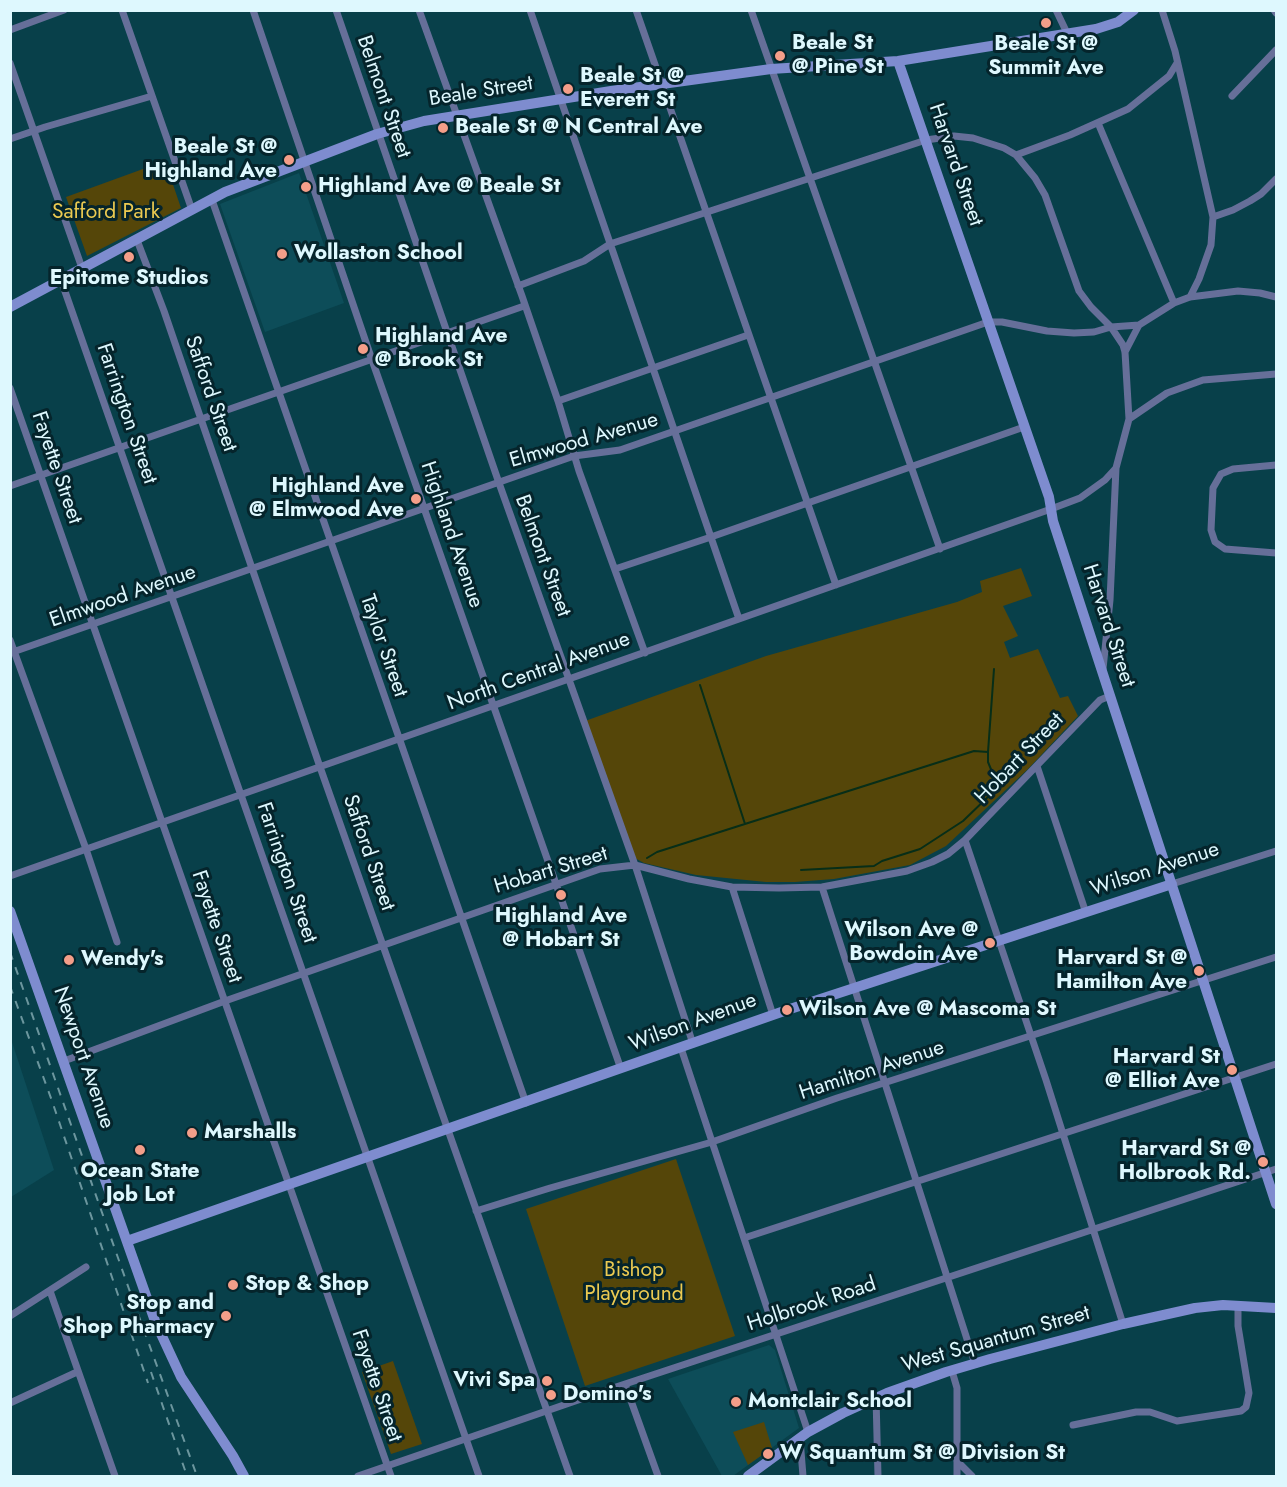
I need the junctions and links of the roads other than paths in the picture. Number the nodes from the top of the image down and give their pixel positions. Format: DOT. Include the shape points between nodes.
graph roads {
  1 [pos="64,10"];
  2 [pos="122,10"];
  3 [pos="254,10"];
  4 [pos="336,10"];
  5 [pos="419,10"];
  6 [pos="530,10"];
  7 [pos="636,10"];
  8 [pos="751,10"];
  9 [pos="1056,10"];
  10 [pos="1134,10"];
  11 [pos="1162,10"];
  12 [pos="10,30"];
  13 [pos="1067,33"];
  14 [pos="1276,50"];
  15 [pos="898,61"];
  16 [pos="10,63"];
  17 [pos="1177,63"];
  18 [pos="771,69"];
  19 [pos="662,84"];
  20 [pos="153,96"];
  21 [pos="1232,96"];
  22 [pos="560,99"];
  23 [pos="457,116"];
  24 [pos="1098,123"];
  25 [pos="34,131"];
  26 [pos="377,134"];
  27 [pos="10,139"];
  28 [pos="926,140"];
  29 [pos="1016,154"];
  30 [pos="305,162"];
  31 [pos="810,178"];
  32 [pos="1276,179"];
  33 [pos="212,200"];
  34 [pos="192,210"];
  35 [pos="705,212"];
  36 [pos="1213,217"];
  37 [pos="137,240"];
  38 [pos="610,244"];
  39 [pos="82,268"];
  40 [pos="61,280"];
  41 [pos="518,286"];
  42 [pos="1190,297"];
  43 [pos="1276,297"];
  44 [pos="1174,303"];
  45 [pos="524,306"];
  46 [pos="10,307"];
  47 [pos="988,322"];
  48 [pos="1139,325"];
  49 [pos="1111,327"];
  50 [pos="448,333"];
  51 [pos="748,335"];
  52 [pos="1125,352"];
  53 [pos="372,360"];
  54 [pos="874,362"];
  55 [pos="653,368"];
  56 [pos="1276,374"];
  57 [pos="10,388"];
  58 [pos="279,392"];
  59 [pos="770,397"];
  60 [pos="558,401"];
  61 [pos="1129,419"];
  62 [pos="202,420"];
  63 [pos="1024,427"];
  64 [pos="674,432"];
  65 [pos="121,448"];
  66 [pos="574,456"];
  67 [pos="1276,465"];
  68 [pos="912,466"];
  69 [pos="1116,468"];
  70 [pos="42,476"];
  71 [pos="499,483"];
  72 [pos="10,486"];
  73 [pos="807,503"];
  74 [pos="424,508"];
  75 [pos="1052,509"];
  76 [pos="711,537"];
  77 [pos="329,541"];
  78 [pos="940,549"];
  79 [pos="1276,553"];
  80 [pos="615,569"];
  81 [pos="252,570"];
  82 [pos="836,585"];
  83 [pos="172,597"];
  84 [pos="739,620"];
  85 [pos="93,625"];
  86 [pos="10,640"];
  87 [pos="12,652"];
  88 [pos="645,653"];
  89 [pos="1103,673"];
  90 [pos="568,679"];
  91 [pos="1110,696"];
  92 [pos="493,706"];
  93 [pos="398,739"];
  94 [pos="1037,766"];
  95 [pos="320,767"];
  96 [pos="241,794"];
  97 [pos="162,822"];
  98 [pos="965,840"];
  99 [pos="86,849"];
  100 [pos="1276,851"];
  101 [pos="634,865"];
  102 [pos="10,876"];
  103 [pos="557,884"];
  104 [pos="1172,884"];
  105 [pos="732,887"];
  106 [pos="822,887"];
  107 [pos="10,911"];
  108 [pos="1086,912"];
  109 [pos="461,918"];
  110 [pos="999,940"];
  111 [pos="117,942"];
  112 [pos="383,945"];
  113 [pos="1276,957"];
  114 [pos="303,973"];
  115 [pos="1202,981"];
  116 [pos="853,988"];
  117 [pos="225,1001"];
  118 [pos="773,1015"];
  119 [pos="1031,1037"];
  120 [pos="693,1044"];
  121 [pos="681,1048"];
  122 [pos="64,1061"];
  123 [pos="1276,1064"];
  124 [pos="621,1069"];
  125 [pos="1234,1077"];
  126 [pos="885,1084"];
  127 [pos="525,1103"];
  128 [pos="446,1130"];
  129 [pos="1062,1134"];
  130 [pos="712,1142"];
  131 [pos="367,1157"];
  132 [pos="1271,1171"];
  133 [pos="916,1181"];
  134 [pos="289,1186"];
  135 [pos="1276,1204"];
  136 [pos="476,1211"];
  137 [pos="1094,1230"];
  138 [pos="744,1238"];
  139 [pos="127,1241"];
  140 [pos="86,1267"];
  141 [pos="948,1278"];
  142 [pos="50,1291"];
  143 [pos="1238,1305"];
  144 [pos="1276,1308"];
  145 [pos="10,1316"];
  146 [pos="1123,1324"];
  147 [pos="776,1335"];
  148 [pos="975,1364"];
  149 [pos="952,1371"];
  150 [pos="77,1372"];
  151 [pos="625,1384"];
  152 [pos="876,1397"];
  153 [pos="10,1403"];
  154 [pos="547,1410"];
  155 [pos="1073,1425"];
  156 [pos="804,1435"];
  157 [pos="466,1439"];
  158 [pos="957,1460"];
  159 [pos="387,1466"];
  160 [pos="115,1476"];
  161 [pos="244,1476"];
  162 [pos="358,1476"];
  163 [pos="391,1476"];
  164 [pos="479,1476"];
  165 [pos="570,1476"];
  166 [pos="658,1476"];
  167 [pos="748,1476"];
  168 [pos="803,1476"];
  169 [pos="878,1476"];
  170 [pos="957,1476"];
  171 [pos="972,1476"];
  1 -- 12 [label="street"];
  2 -- 20 [label="street"];
  3 -- 30 [label="street, Highland Avenue"];
  4 -- 26 [label="street, Belmont Street"];
  5 -- 23 [label="street, North Central Avenue"];
  6 -- 22 [label="street"];
  7 -- 19 [label="street"];
  8 -- 18 [label="street"];
  9 -- 13 [label="street"];
  10 -- 13 [label="main road, Beale Street" via="1118,22"];
  11 -- 17 [label="street"];
  13 -- 15 [label="main road, Beale Street"];
  14 -- 21 [label="street"];
  15 -- 18 [label="main road, Beale Street"];
  15 -- 28 [label="main road, Harvard Street"];
  16 -- 25 [label="street"];
  17 -- 24 [label="street" via="1169,76 1128,109"];
  17 -- 36 [label="street"];
  18 -- 19 [label="main road, Beale Street"];
  18 -- 31 [label="street"];
  19 -- 22 [label="main road, Beale Street"];
  19 -- 35 [label="street"];
  20 -- 25 [label="street"];
  20 -- 34 [label="street"];
  22 -- 23 [label="main road, Beale Street"];
  22 -- 38 [label="street"];
  23 -- 26 [label="main road, Beale Street"];
  23 -- 41 [label="street, North Central Avenue"];
  24 -- 29 [label="street"];
  24 -- 44 [label="street"];
  25 -- 27 [label="street"];
  25 -- 39 [label="street"];
  26 -- 30 [label="main road, Beale Street"];
  26 -- 50 [label="street, Belmont Street"];
  28 -- 29 [label="street" via="973,138"];
  28 -- 31 [label="street"];
  28 -- 47 [label="main road, Harvard Street"];
  29 -- 49 [label="street" via="1044,195 1079,291"];
  30 -- 33 [label="main road, Beale Street"];
  30 -- 53 [label="street, Highland Avenue"];
  31 -- 35 [label="street"];
  31 -- 54 [label="street"];
  32 -- 36 [label="street" via="1262,194"];
  33 -- 34 [label="main road, Beale Street"];
  33 -- 58 [label="street, Taylor Street"];
  34 -- 37 [label="main road, Beale Street"];
  35 -- 38 [label="street"];
  35 -- 51 [label="street"];
  36 -- 42 [label="street" via="1211,245"];
  37 -- 39 [label="main road, Beale Street"];
  37 -- 62 [label="street, Safford Street"];
  38 -- 41 [label="street" via="584,261"];
  38 -- 55 [label="street"];
  39 -- 40 [label="main road, Beale Street"];
  40 -- 46 [label="main road, Beale Street"];
  40 -- 65 [label="street, Farrington Street"];
  41 -- 45 [label="street, North Central Avenue"];
  42 -- 43 [label="street, Elmwood Avenue" via="1238,291"];
  42 -- 44 [label="street, Elmwood Avenue"];
  44 -- 48 [label="street, Elmwood Avenue"];
  45 -- 50 [label="street"];
  45 -- 60 [label="street, North Central Avenue"];
  47 -- 49 [label="street, Elmwood Avenue" via="1066,333"];
  47 -- 54 [label="street, Elmwood Avenue"];
  47 -- 63 [label="main road, Harvard Street"];
  48 -- 49 [label="street, Elmwood Avenue"];
  48 -- 52 [label="street"];
  49 -- 52 [label="street"];
  50 -- 53 [label="street"];
  50 -- 71 [label="street, Belmont Street"];
  51 -- 55 [label="street"];
  51 -- 59 [label="street"];
  52 -- 61 [label="street"];
  53 -- 58 [label="street"];
  53 -- 74 [label="street, Highland Avenue"];
  54 -- 59 [label="street, Elmwood Avenue"];
  54 -- 68 [label="street"];
  55 -- 60 [label="street"];
  55 -- 64 [label="street"];
  56 -- 61 [label="street" via="1194,382 1167,393"];
  57 -- 70 [label="street, Fayette Street"];
  58 -- 62 [label="street"];
  58 -- 77 [label="street, Taylor Street"];
  59 -- 64 [label="street, Elmwood Avenue"];
  59 -- 73 [label="street"];
  60 -- 66 [label="street, North Central Avenue"];
  61 -- 69 [label="street"];
  62 -- 65 [label="street"];
  62 -- 81 [label="street, Safford Street"];
  63 -- 68 [label="street"];
  63 -- 75 [label="main road, Harvard Street"];
  64 -- 66 [label="street, Elmwood Avenue" via="620,450"];
  64 -- 76 [label="street"];
  65 -- 70 [label="street"];
  65 -- 83 [label="street, Farrington Street"];
  66 -- 71 [label="street, Elmwood Avenue"];
  66 -- 80 [label="street, North Central Avenue"];
  67 -- 79 [label="street" via="1230,469 1221,474 1213,488 1211,530 1215,542 1225,549"];
  68 -- 73 [label="street"];
  68 -- 78 [label="street"];
  69 -- 75 [label="street" via="1080,498"];
  69 -- 89 [label="street"];
  70 -- 72 [label="street"];
  70 -- 85 [label="street, Fayette Street"];
  71 -- 74 [label="street, Elmwood Avenue"];
  71 -- 90 [label="street, Belmont Street"];
  73 -- 76 [label="street"];
  73 -- 82 [label="street"];
  74 -- 77 [label="street, Elmwood Avenue"];
  74 -- 92 [label="street, Highland Avenue"];
  75 -- 78 [label="street"];
  75 -- 89 [label="main road, Harvard Street"];
  76 -- 80 [label="street"];
  76 -- 84 [label="street"];
  77 -- 81 [label="street, Elmwood Avenue"];
  77 -- 93 [label="street, Taylor Street"];
  78 -- 82 [label="street"];
  80 -- 88 [label="street, North Central Avenue"];
  81 -- 83 [label="street, Elmwood Avenue"];
  81 -- 95 [label="street, Safford Street"];
  82 -- 84 [label="street"];
  83 -- 85 [label="street, Elmwood Avenue"];
  83 -- 96 [label="street, Farrington Street"];
  84 -- 88 [label="street"];
  85 -- 87 [label="street, Elmwood Avenue"];
  85 -- 97 [label="street, Fayette Street"];
  86 -- 87 [label="street"];
  87 -- 99 [label="street"];
  88 -- 90 [label="street, North Central Avenue"];
  89 -- 91 [label="main road, Harvard Street"];
  90 -- 92 [label="street, North Central Avenue"];
  90 -- 101 [label="street, Belmont Street"];
  91 -- 94 [label="street, Hobart Street" via="1100,700"];
  91 -- 104 [label="main road, Harvard Street"];
  92 -- 93 [label="street, North Central Avenue"];
  92 -- 103 [label="street, Highland Avenue"];
  93 -- 95 [label="street, North Central Avenue"];
  93 -- 109 [label="street, Taylor Street"];
  94 -- 98 [label="street, Hobart Street"];
  94 -- 108 [label="street"];
  95 -- 96 [label="street, North Central Avenue"];
  95 -- 112 [label="street, Safford Street"];
  96 -- 97 [label="street, North Central Avenue"];
  96 -- 114 [label="street, Farrington Street"];
  97 -- 99 [label="street, North Central Avenue"];
  97 -- 117 [label="street, Fayette Street"];
  98 -- 106 [label="street, Hobart Street" via="948,854 907,871"];
  98 -- 110 [label="street"];
  99 -- 102 [label="street, North Central Avenue"];
  99 -- 111 [label="street"];
  100 -- 104 [label="street, Wilson Avenue"];
  101 -- 103 [label="street, Hobart Street" via="600,869"];
  101 -- 105 [label="street, Hobart Street"];
  101 -- 120 [label="street, Belmont Street"];
  103 -- 109 [label="street, Hobart Street"];
  103 -- 124 [label="street, Highland Avenue"];
  104 -- 108 [label="main road, Wilson Avenue"];
  104 -- 115 [label="main road, Harvard Street"];
  105 -- 106 [label="street, Hobart Street"];
  105 -- 118 [label="street"];
  106 -- 116 [label="street"];
  107 -- 122 [label="main road, Newport Avenue"];
  108 -- 110 [label="main road, Wilson Avenue"];
  109 -- 112 [label="street, Hobart Street"];
  109 -- 127 [label="street, Taylor Street"];
  110 -- 116 [label="main road, Wilson Avenue"];
  110 -- 119 [label="street"];
  112 -- 114 [label="street, Hobart Street"];
  112 -- 128 [label="street, Safford Street"];
  113 -- 115 [label="street, Hamilton Avenue"];
  114 -- 117 [label="street, Hobart Street"];
  114 -- 131 [label="street, Farrington Street"];
  115 -- 119 [label="street, Hamilton Avenue"];
  115 -- 125 [label="main road, Harvard Street"];
  116 -- 118 [label="main road, Wilson Avenue"];
  116 -- 126 [label="street"];
  117 -- 122 [label="street, Hobart Street"];
  117 -- 134 [label="street, Fayette Street"];
  118 -- 120 [label="main road, Wilson Avenue"];
  119 -- 126 [label="street, Hamilton Avenue"];
  119 -- 129 [label="street"];
  120 -- 121 [label="main road, Wilson Avenue"];
  121 -- 124 [label="main road, Wilson Avenue"];
  121 -- 130 [label="street"];
  122 -- 139 [label="main road, Newport Avenue"];
  123 -- 125 [label="street"];
  124 -- 127 [label="main road, Wilson Avenue"];
  125 -- 129 [label="street"];
  125 -- 132 [label="main road, Harvard Street"];
  126 -- 130 [label="street, Hamilton Avenue"];
  126 -- 133 [label="street"];
  127 -- 128 [label="main road, Wilson Avenue"];
  128 -- 131 [label="main road, Wilson Avenue"];
  128 -- 136 [label="street, Safford Street"];
  129 -- 133 [label="street"];
  129 -- 137 [label="street"];
  130 -- 136 [label="street, Hamilton Avenue"];
  130 -- 138 [label="street"];
  131 -- 134 [label="main road, Wilson Avenue"];
  131 -- 157 [label="street, Farrington Street"];
  132 -- 135 [label="main road, Harvard Street"];
  132 -- 137 [label="street, Holbrook Road"];
  133 -- 138 [label="street"];
  133 -- 141 [label="street"];
  134 -- 139 [label="main road, Wilson Avenue"];
  134 -- 159 [label="street, Fayette Street"];
  136 -- 154 [label="street, Safford Street"];
  137 -- 141 [label="street, Holbrook Road"];
  137 -- 146 [label="street"];
  138 -- 147 [label="street"];
  139 -- 161 [label="main road, Newport Avenue" via="170,1356"];
  140 -- 142 [label="street"];
  141 -- 147 [label="street, Holbrook Road"];
  141 -- 148 [label="street"];
  142 -- 145 [label="street"];
  142 -- 150 [label="street"];
  143 -- 144 [label="main road, West Squantum Street"];
  143 -- 146 [label="main road, West Squantum Street" via="1195,1308"];
  143 -- 155 [label="street" via="1249,1393 1241,1411 1177,1420 1136,1412"];
  146 -- 148 [label="main road, West Squantum Street"];
  147 -- 151 [label="street, Holbrook Road"];
  147 -- 156 [label="street"];
  148 -- 149 [label="main road, West Squantum Street"];
  149 -- 152 [label="main road, West Squantum Street"];
  149 -- 158 [label="street" via="957,1388"];
  150 -- 153 [label="street"];
  150 -- 160 [label="street"];
  151 -- 154 [label="street, Holbrook Road"];
  151 -- 166 [label="street"];
  152 -- 156 [label="main road, West Squantum Street"];
  152 -- 169 [label="street"];
  154 -- 157 [label="street, Holbrook Road"];
  154 -- 165 [label="street, Safford Street"];
  156 -- 167 [label="main road, West Squantum Street"];
  156 -- 168 [label="street"];
  157 -- 159 [label="street, Holbrook Road"];
  157 -- 164 [label="street, Farrington Street"];
  158 -- 170 [label="street"];
  158 -- 171 [label="street"];
  159 -- 162 [label="street, Holbrook Road"];
  159 -- 163 [label="street, Fayette Street"];
}
